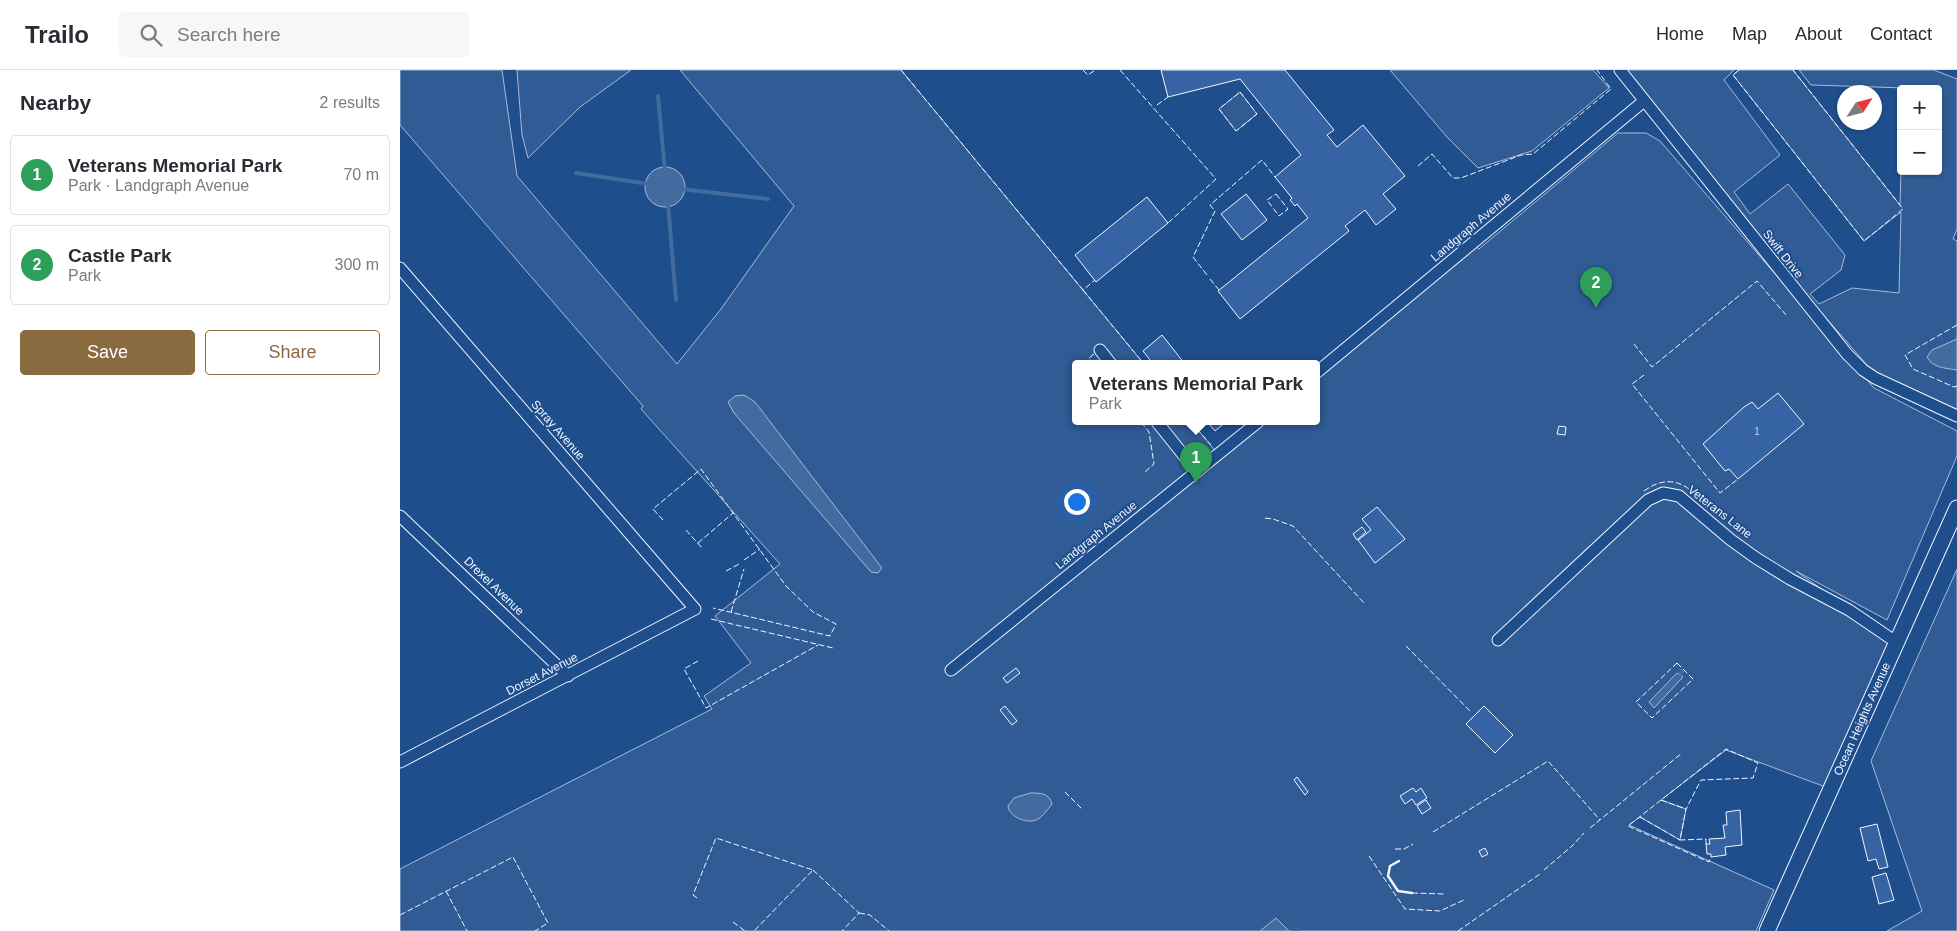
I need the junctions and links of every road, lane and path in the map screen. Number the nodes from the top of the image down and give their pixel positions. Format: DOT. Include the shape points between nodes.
graph roads {
  1 [pos="1620,70"];
  2 [pos="1644,101"];
  3 [pos="400,268"];
  4 [pos="1100,350"];
  5 [pos="1108,360"];
  6 [pos="1320,370"];
  7 [pos="1957,416"];
  8 [pos="1159,425"];
  9 [pos="1254,425"];
  10 [pos="1197,472"];
  11 [pos="1957,508"];
  12 [pos="400,516"];
  13 [pos="695,609"];
  14 [pos="1498,640"];
  15 [pos="1896,642"];
  16 [pos="951,670"];
  17 [pos="568,676"];
  18 [pos="400,762"];
  19 [pos="1767,931"];
  1 -- 2 [label="street, Swift Drive"];
  2 -- 6 [label="street, Landgraph Avenue"];
  2 -- 7 [label="street, Swift Drive" via="1847,354 1868,373"];
  3 -- 13 [label="street, Spray Avenue"];
  4 -- 5 [label="street"];
  8 -- 10 [label="street"];
  9 -- 10 [label="street, Landgraph Avenue"];
  10 -- 16 [label="street, Landgraph Avenue"];
  11 -- 15 [label="main road, Ocean Heights Avenue"];
  12 -- 17 [label="street, Drexel Avenue"];
  13 -- 17 [label="street, Dorset Avenue"];
  14 -- 15 [label="street, Veterans Lane" via="1648,500 1668,493 1684,500 1756,558 1848,610"];
  15 -- 19 [label="main road, Ocean Heights Avenue"];
  17 -- 18 [label="street, Dorset Avenue"];
}
